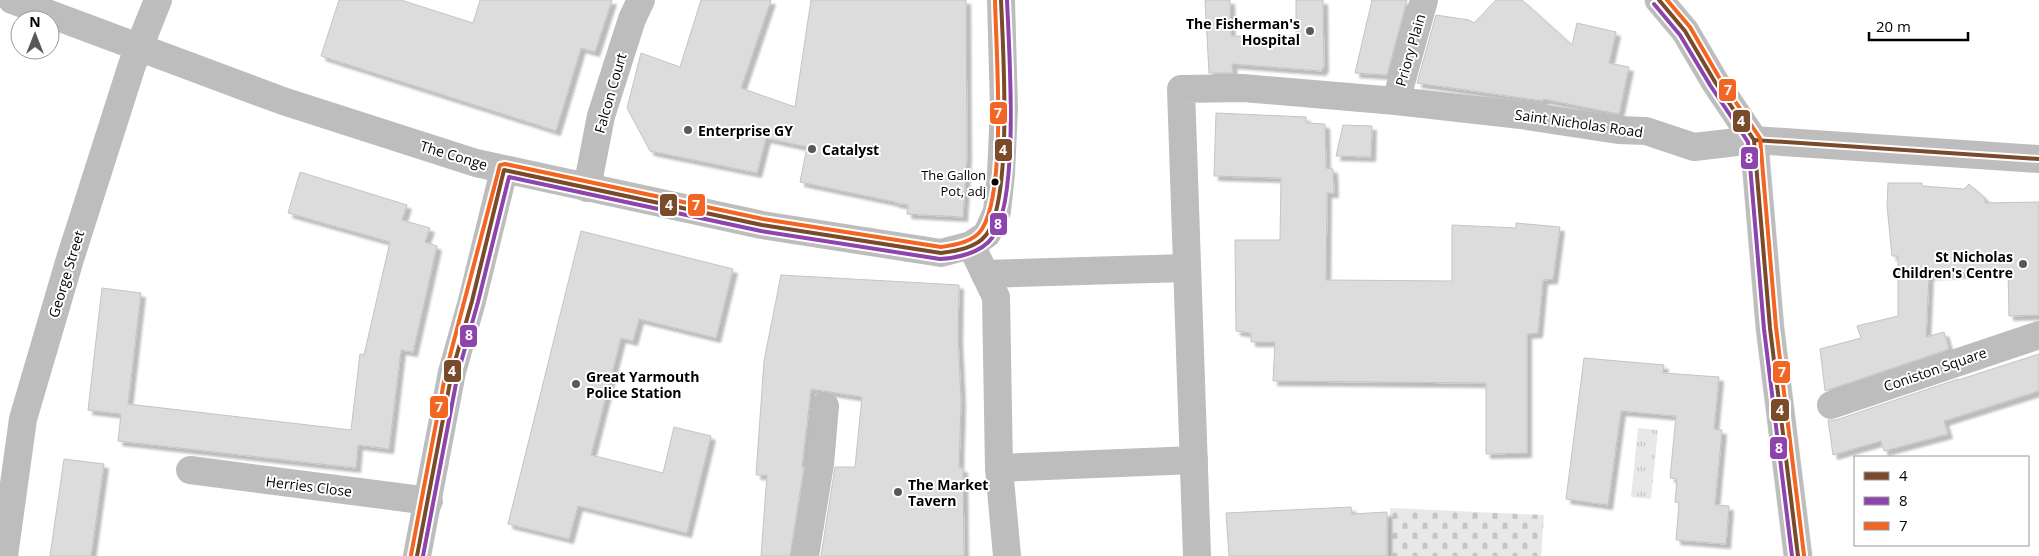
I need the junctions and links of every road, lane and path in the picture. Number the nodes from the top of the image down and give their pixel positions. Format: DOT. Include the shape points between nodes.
graph roads {
  1 [pos="12,0"];
  2 [pos="158,0"];
  3 [pos="641,0"];
  4 [pos="1002,0"];
  5 [pos="1424,0"];
  6 [pos="1660,0"];
  7 [pos="139,46"];
  8 [pos="1396,100"];
  9 [pos="1754,140"];
  10 [pos="2039,159"];
  11 [pos="504,170"];
  12 [pos="587,188"];
  13 [pos="971,245"];
  14 [pos="1187,268"];
  15 [pos="985,274"];
  16 [pos="2039,335"];
  17 [pos="1831,405"];
  18 [pos="825,406"];
  19 [pos="11,418"];
  20 [pos="1194,460"];
  21 [pos="998,468"];
  22 [pos="190,470"];
  23 [pos="429,501"];
  24 [pos="4,556"];
  25 [pos="417,556"];
  26 [pos="805,556"];
  27 [pos="1007,556"];
  28 [pos="1197,556"];
  29 [pos="1798,556"];
  1 -- 7 [label="street, The Conge"];
  2 -- 7 [label="street, George Street"];
  3 -- 12 [label="street, Falcon Court" via="601,116"];
  4 -- 13 [label="street" via="1004,108 997,211 987,234"];
  5 -- 8 [label="street, Priory Plain"];
  6 -- 9 [label="street" via="1685,31"];
  7 -- 11 [label="street, The Conge" via="284,100"];
  7 -- 19 [label="street, George Street" via="73,250"];
  8 -- 9 [label="street, Saint Nicholas Road" via="1646,131 1694,148"];
  8 -- 14 [label="street, Saint Nicholas Road" via="1291,91 1181,89"];
  9 -- 10 [label="street, Saint Nicholas Road"];
  9 -- 29 [label="street" via="1770,328"];
  11 -- 12 [label="street, The Conge"];
  11 -- 23 [label="street" via="452,372"];
  12 -- 13 [label="street, The Conge" via="762,225 941,253"];
  13 -- 15 [label="street"];
  14 -- 15 [label="street"];
  14 -- 20 [label="street"];
  15 -- 21 [label="street" via="996,297"];
  16 -- 17 [label="street, Coniston Square"];
  18 -- 26 [label="street" via="820,464"];
  19 -- 24 [label="street, George Street"];
  20 -- 21 [label="street"];
  20 -- 28 [label="street"];
  21 -- 27 [label="street"];
  22 -- 23 [label="street, Herries Close"];
  23 -- 25 [label="street"];
}
